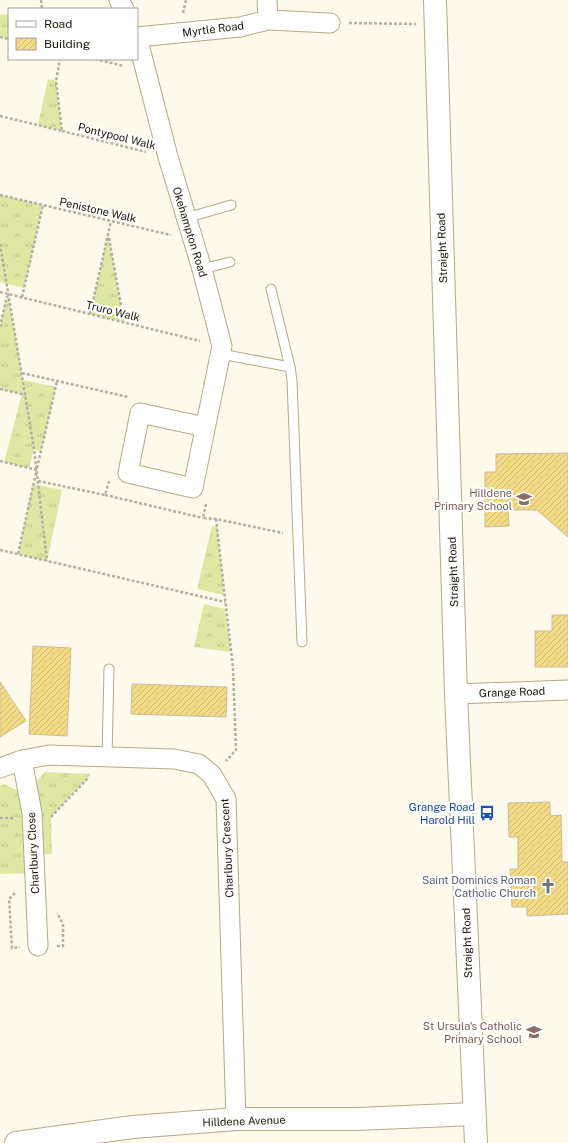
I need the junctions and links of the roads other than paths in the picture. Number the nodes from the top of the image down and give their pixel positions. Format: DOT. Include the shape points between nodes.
graph roads {
  1 [pos="267,0"];
  2 [pos="435,0"];
  3 [pos="268,20"];
  4 [pos="330,23"];
  5 [pos="138,37"];
  6 [pos="138,41"];
  7 [pos="231,205"];
  8 [pos="186,218"];
  9 [pos="230,262"];
  10 [pos="202,269"];
  11 [pos="271,290"];
  12 [pos="222,350"];
  13 [pos="290,367"];
  14 [pos="205,427"];
  15 [pos="302,642"];
  16 [pos="109,669"];
  17 [pos="568,690"];
  18 [pos="456,694"];
  19 [pos="107,757"];
  20 [pos="22,760"];
  21 [pos="0,768"];
  22 [pos="38,946"];
  23 [pos="474,1114"];
  24 [pos="236,1120"];
  25 [pos="16,1143"];
  26 [pos="476,1143"];
  1 -- 3 [label="street"];
  2 -- 18 [label="street, Straight Road"];
  3 -- 4 [label="street, Myrtle Road"];
  3 -- 5 [label="street, Myrtle Road" via="240,27"];
  6 -- 8 [label="street, Okehampton Road"];
  7 -- 8 [label="lane"];
  8 -- 10 [label="street, Okehampton Road"];
  9 -- 10 [label="lane"];
  10 -- 12 [label="street, Okehampton Road"];
  11 -- 13 [label="lane"];
  12 -- 13 [label="lane"];
  12 -- 14 [label="street, Okehampton Road"];
  13 -- 15 [label="lane"];
  14 -- 14 [label="street, Okehampton Road" via="193,488 128,473 140,413"];
  16 -- 19 [label="lane"];
  17 -- 18 [label="street, Grange Road"];
  18 -- 23 [label="street, Straight Road"];
  19 -- 20 [label="street, Charlbury Crescent" via="49,755"];
  19 -- 24 [label="street, Charlbury Crescent" via="174,759 199,764 212,776 226,798"];
  20 -- 21 [label="street, Charlbury Crescent"];
  20 -- 22 [label="street, Charlbury Close" via="32,814"];
  23 -- 24 [label="street, Hilldene Avenue" via="357,1119"];
  23 -- 26 [label="street, Straight Road"];
  24 -- 25 [label="street, Hilldene Avenue" via="133,1127"];
}
